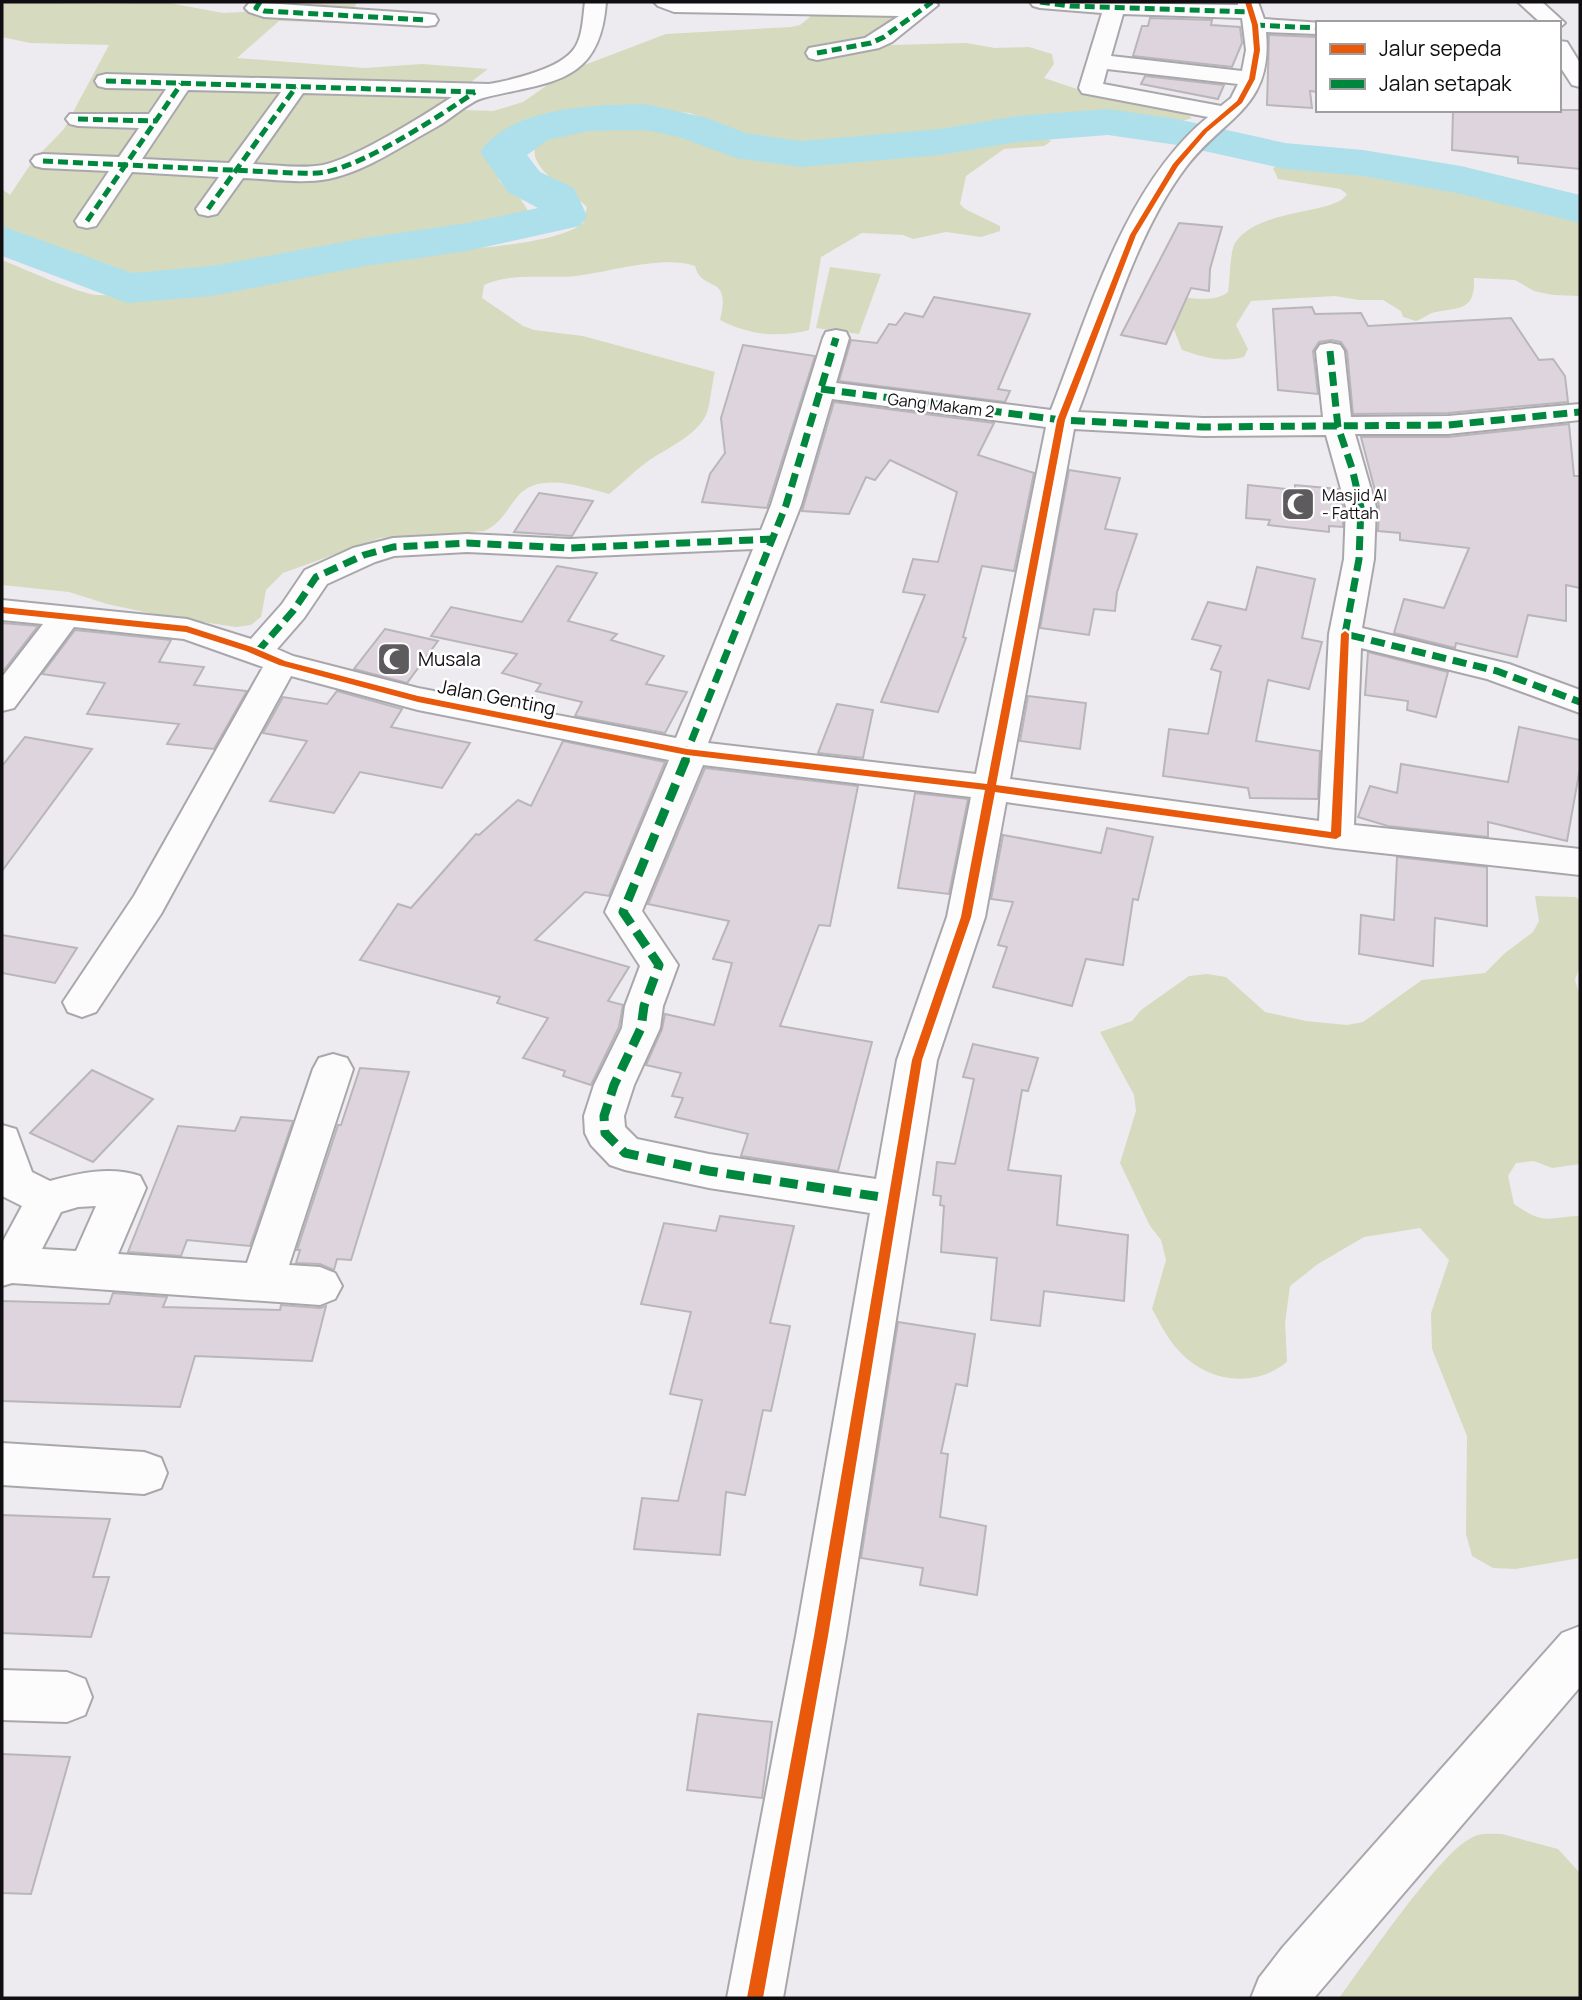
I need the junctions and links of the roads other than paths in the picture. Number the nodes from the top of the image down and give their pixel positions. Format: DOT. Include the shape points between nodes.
graph roads {
  1 [pos="260,2"];
  2 [pos="595,2"];
  3 [pos="665,2"];
  4 [pos="1040,2"];
  5 [pos="1529,2"];
  6 [pos="926,6"];
  7 [pos="1115,7"];
  8 [pos="1252,13"];
  9 [pos="427,20"];
  10 [pos="1552,21"];
  11 [pos="1316,28"];
  12 [pos="1561,50"];
  13 [pos="817,53"];
  14 [pos="1099,61"];
  15 [pos="1252,79"];
  16 [pos="106,80"];
  17 [pos="1580,80"];
  18 [pos="181,84"];
  19 [pos="296,87"];
  20 [pos="475,92"];
  21 [pos="1561,92"];
  22 [pos="1580,92"];
  23 [pos="1227,114"];
  24 [pos="78,119"];
  25 [pos="157,121"];
  26 [pos="43,161"];
  27 [pos="128,164"];
  28 [pos="235,171"];
  29 [pos="208,209"];
  30 [pos="87,221"];
  31 [pos="836,338"];
  32 [pos="1330,351"];
  33 [pos="821,389"];
  34 [pos="1580,412"];
  35 [pos="1061,420"];
  36 [pos="1338,427"];
  37 [pos="773,539"];
  38 [pos="2,610"];
  39 [pos="66,616"];
  40 [pos="1345,634"];
  41 [pos="269,658"];
  42 [pos="2,700"];
  43 [pos="1580,702"];
  44 [pos="687,752"];
  45 [pos="992,788"];
  46 [pos="1336,836"];
  47 [pos="1580,862"];
  48 [pos="82,1002"];
  49 [pos="333,1069"];
  50 [pos="2,1141"];
  51 [pos="47,1199"];
  52 [pos="894,1199"];
  53 [pos="7,1267"];
  54 [pos="89,1271"];
  55 [pos="262,1282"];
  56 [pos="320,1286"];
  57 [pos="2,1464"];
  58 [pos="144,1473"];
  59 [pos="1580,1650"];
  60 [pos="2,1695"];
  61 [pos="67,1697"];
  62 [pos="755,1998"];
  63 [pos="1279,1998"];
  1 -- 9 [label="street" via="256,8 271,12"];
  2 -- 20 [label="street" via="580,55 523,82"];
  3 -- 6 [label="street" via="674,6"];
  4 -- 7 [label="street"];
  5 -- 10 [label="street"];
  6 -- 13 [label="street" via="872,43"];
  7 -- 8 [label="street"];
  7 -- 14 [label="street"];
  8 -- 11 [label="street"];
  8 -- 15 [label="street" via="1257,51"];
  12 -- 17 [label="street"];
  14 -- 15 [label="street"];
  14 -- 23 [label="street" via="1093,90"];
  15 -- 23 [label="street" via="1240,102"];
  16 -- 18 [label="street"];
  18 -- 19 [label="street"];
  18 -- 25 [label="street"];
  19 -- 20 [label="street"];
  19 -- 28 [label="street"];
  20 -- 28 [label="street" via="436,118 338,169"];
  21 -- 22 [label="street"];
  23 -- 35 [label="street" via="1197,139 1133,235"];
  24 -- 25 [label="street"];
  25 -- 27 [label="street"];
  26 -- 27 [label="street"];
  27 -- 28 [label="street"];
  27 -- 30 [label="street"];
  28 -- 29 [label="street"];
  31 -- 33 [label="street"];
  32 -- 36 [label="street"];
  33 -- 35 [label="street, Gang Makam 2"];
  33 -- 37 [label="street"];
  34 -- 36 [label="street, Gang Makam 2" via="1448,425"];
  35 -- 36 [label="street, Gang Makam 2"];
  35 -- 45 [label="street"];
  36 -- 40 [label="street" via="1361,507 1359,558"];
  37 -- 41 [label="street" via="570,548 467,542 393,547 316,577"];
  37 -- 44 [label="street"];
  38 -- 39 [label="street, Jalan Genting"];
  39 -- 41 [label="street, Jalan Genting" via="187,629"];
  39 -- 42 [label="street"];
  40 -- 43 [label="street" via="1497,671"];
  40 -- 46 [label="street"];
  41 -- 44 [label="street, Jalan Genting" via="418,699"];
  41 -- 48 [label="street" via="148,905"];
  44 -- 45 [label="street, Jalan Genting"];
  44 -- 52 [label="street" via="686,766 623,912 659,965 641,1028 604,1116 605,1133 625,1153 709,1171"];
  45 -- 46 [label="street, Jalan Genting"];
  45 -- 52 [label="street" via="966,917 917,1060"];
  46 -- 47 [label="street, Jalan Genting"];
  49 -- 55 [label="street"];
  50 -- 51 [label="street" via="15,1183"];
  51 -- 53 [label="street"];
  51 -- 54 [label="street" via="78,1190 125,1188"];
  52 -- 62 [label="street"];
  53 -- 54 [label="street"];
  54 -- 55 [label="street"];
  55 -- 56 [label="street"];
  57 -- 58 [label="street"];
  59 -- 63 [label="street"];
  60 -- 61 [label="street"];
}
